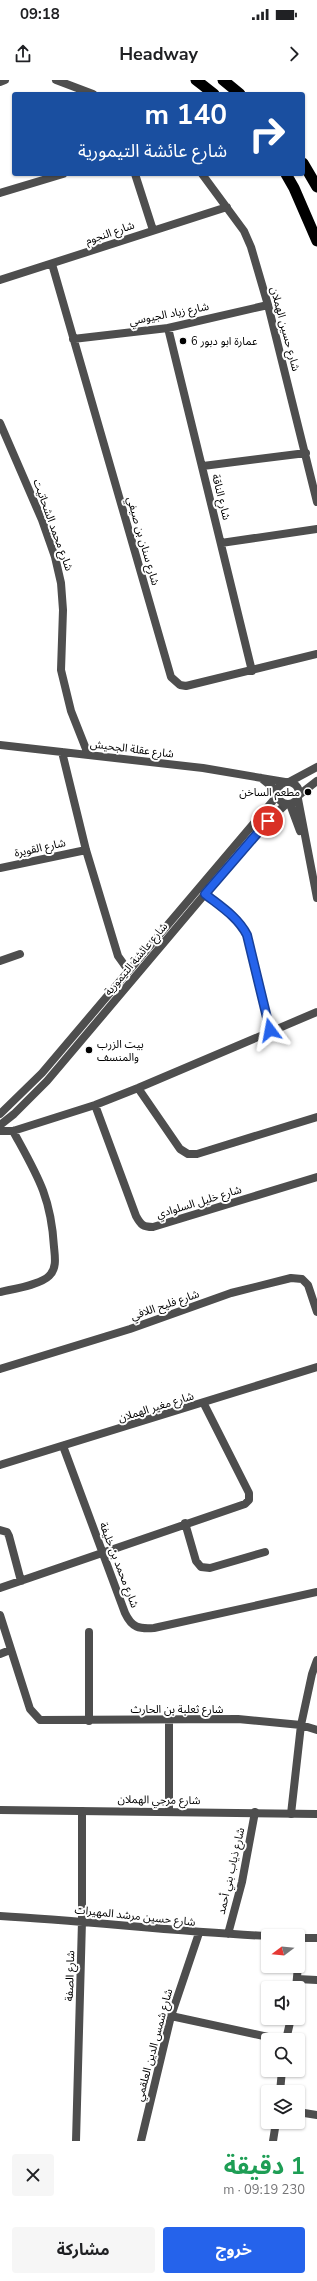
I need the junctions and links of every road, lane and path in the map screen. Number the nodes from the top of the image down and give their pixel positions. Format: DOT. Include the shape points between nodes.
graph roads {
  1 [pos="5,80"];
  2 [pos="56,80"];
  3 [pos="196,80"];
  4 [pos="224,80"];
  5 [pos="0,82"];
  6 [pos="89,92"];
  7 [pos="211,92"];
  8 [pos="238,92"];
  9 [pos="305,166"];
  10 [pos="56,176"];
  11 [pos="136,176"];
  12 [pos="204,176"];
  13 [pos="287,176"];
  14 [pos="317,187"];
  15 [pos="0,193"];
  16 [pos="227,207"];
  17 [pos="153,230"];
  18 [pos="317,241"];
  19 [pos="52,264"];
  20 [pos="0,280"];
  21 [pos="268,305"];
  22 [pos="168,328"];
  23 [pos="73,339"];
  24 [pos="0,423"];
  25 [pos="306,453"];
  26 [pos="203,466"];
  27 [pos="317,502"];
  28 [pos="317,529"];
  29 [pos="221,543"];
  30 [pos="317,654"];
  31 [pos="252,671"];
  32 [pos="0,745"];
  33 [pos="62,752"];
  34 [pos="88,754"];
  35 [pos="317,767"];
  36 [pos="260,778"];
  37 [pos="317,781"];
  38 [pos="287,782"];
  39 [pos="277,793"];
  40 [pos="293,801"];
  41 [pos="86,850"];
  42 [pos="0,868"];
  43 [pos="205,894"];
  44 [pos="317,898"];
  45 [pos="20,954"];
  46 [pos="0,961"];
  47 [pos="128,970"];
  48 [pos="317,1012"];
  49 [pos="270,1030"];
  50 [pos="138,1088"];
  51 [pos="95,1105"];
  52 [pos="0,1114"];
  53 [pos="317,1117"];
  54 [pos="0,1125"];
  55 [pos="0,1131"];
  56 [pos="13,1131"];
  57 [pos="317,1177"];
  58 [pos="0,1292"];
  59 [pos="317,1312"];
  60 [pos="317,1367"];
  61 [pos="0,1369"];
  62 [pos="204,1404"];
  63 [pos="63,1446"];
  64 [pos="0,1465"];
  65 [pos="185,1523"];
  66 [pos="0,1530"];
  67 [pos="103,1552"];
  68 [pos="265,1552"];
  69 [pos="21,1581"];
  70 [pos="0,1588"];
  71 [pos="317,1592"];
  72 [pos="0,1615"];
  73 [pos="89,1632"];
  74 [pos="10,1650"];
  75 [pos="0,1654"];
  76 [pos="317,1660"];
  77 [pos="169,1720"];
  78 [pos="88,1721"];
  79 [pos="302,1725"];
  80 [pos="317,1730"];
  81 [pos="0,1810"];
  82 [pos="82,1811"];
  83 [pos="169,1811"];
  84 [pos="255,1812"];
  85 [pos="291,1814"];
  86 [pos="317,1814"];
  87 [pos="0,1916"];
  88 [pos="82,1921"];
  89 [pos="199,1933"];
  90 [pos="228,1934"];
  91 [pos="261,1936"];
  92 [pos="305,1938"];
  93 [pos="317,1938"];
  94 [pos="297,1973"];
  95 [pos="297,1979"];
  96 [pos="317,1980"];
  97 [pos="171,2016"];
  98 [pos="261,2035"];
  99 [pos="305,2113"];
  100 [pos="317,2115"];
  101 [pos="275,2129"];
  102 [pos="76,2141"];
  103 [pos="141,2141"];
  104 [pos="273,2141"];
  1 -- 5 [label="street"];
  2 -- 6 [label="street"];
  3 -- 7 [label="highway"];
  4 -- 8 [label="highway"];
  9 -- 14 [label="highway"];
  10 -- 15 [label="street"];
  11 -- 17 [label="street"];
  12 -- 16 [label="street, شارع حسين الهملان"];
  13 -- 18 [label="highway"];
  16 -- 17 [label="street, شارع النجوم"];
  16 -- 21 [label="street, شارع حسين الهملان" via="244,231 251,247"];
  17 -- 19 [label="street, شارع النجوم"];
  19 -- 20 [label="street, شارع النجوم"];
  19 -- 23 [label="street, شارع سنان بن صيفي"];
  21 -- 22 [label="street, شارع زياد الجيوسي"];
  21 -- 25 [label="street, شارع حسين الهملان"];
  22 -- 23 [label="street, شارع زياد الجيوسي"];
  22 -- 26 [label="street, شارع الناقة"];
  23 -- 31 [label="street, شارع سنان بن صيفي" via="171,677 180,685 186,686"];
  24 -- 34 [label="street, شارع محمد الشحاتيت" via="42,520 55,557 61,583 63,610 61,670 71,711"];
  25 -- 26 [label="street"];
  25 -- 27 [label="street, شارع حسين الهملان"];
  26 -- 29 [label="street, شارع الناقة"];
  28 -- 29 [label="street"];
  29 -- 31 [label="street, شارع الناقة"];
  30 -- 31 [label="street, شارع سنان بن صيفي"];
  32 -- 33 [label="street, شارع عقلة الجحيش"];
  33 -- 34 [label="street, شارع عقلة الجحيش"];
  33 -- 41 [label="street"];
  34 -- 36 [label="street, شارع عقلة الجحيش" via="203,768"];
  35 -- 38 [label="street, شارع عائشة التيمورية"];
  36 -- 38 [label="street, شارع عقلة الجحيش"];
  36 -- 39 [label="street, شارع عقلة الجحيش"];
  37 -- 40 [label="street, شارع عائشة التيمورية"];
  38 -- 39 [label="street, شارع عائشة التيمورية"];
  38 -- 40 [label="street" via="297,786"];
  39 -- 40 [label="street, شارع عقلة الجحيش" via="282,803"];
  39 -- 47 [label="street, شارع عائشة التيمورية"];
  40 -- 43 [label="street, شارع عائشة التيمورية" via="259,830"];
  40 -- 44 [label="street" via="306,844"];
  41 -- 42 [label="street, شارع القويرة"];
  41 -- 47 [label="street" via="118,956"];
  43 -- 49 [label="street" via="237,919 247,935"];
  43 -- 54 [label="street, شارع عائشة التيمورية" via="47,1081"];
  45 -- 46 [label="street"];
  47 -- 52 [label="street, شارع عائشة التيمورية" via="42,1073"];
  48 -- 49 [label="street"];
  49 -- 50 [label="street"];
  50 -- 51 [label="street"];
  50 -- 53 [label="street" via="180,1149 188,1154 197,1154"];
  51 -- 56 [label="street"];
  51 -- 57 [label="street, شارع خليل السلوادي" via="136,1216 141,1225 147,1227"];
  55 -- 56 [label="street"];
  56 -- 58 [label="street" via="43,1186 53,1222 55,1265 52,1273 44,1280"];
  59 -- 61 [label="street, شارع فليح اللافي" via="308,1285 302,1279 291,1278 232,1293 148,1323"];
  60 -- 62 [label="street, شارع مغير الهملان"];
  62 -- 63 [label="street, شارع مغير الهملان"];
  62 -- 65 [label="street" via="249,1493 249,1500 245,1504"];
  63 -- 64 [label="street, شارع مغير الهملان"];
  63 -- 67 [label="street, شارع محمد بن خليفة"];
  65 -- 67 [label="street"];
  65 -- 68 [label="street" via="196,1561 201,1567 210,1568"];
  66 -- 69 [label="street" via="7,1532 9,1536"];
  67 -- 69 [label="street"];
  67 -- 71 [label="street, شارع محمد بن خليفة" via="129,1622 142,1629"];
  69 -- 70 [label="street"];
  72 -- 74 [label="street"];
  73 -- 78 [label="street"];
  74 -- 75 [label="street"];
  74 -- 78 [label="street, شارع ثعلبة بن الحارث" via="30,1709 36,1718 45,1721"];
  76 -- 79 [label="street"];
  77 -- 78 [label="street, شارع ثعلبة بن الحارث"];
  77 -- 79 [label="street, شارع ثعلبة بن الحارث" via="238,1720"];
  77 -- 83 [label="street"];
  79 -- 80 [label="street, شارع ثعلبة بن الحارث"];
  79 -- 85 [label="street"];
  81 -- 82 [label="street, شارع مرجي الهملان"];
  82 -- 83 [label="street, شارع مرجي الهملان"];
  82 -- 88 [label="street, شارع الصفة"];
  83 -- 84 [label="street, شارع مرجي الهملان"];
  84 -- 85 [label="street, شارع مرجي الهملان"];
  84 -- 90 [label="street, شارع ذياب بني أحمد" via="242,1882"];
  85 -- 86 [label="street, شارع مرجي الهملان"];
  87 -- 88 [label="street, شارع حسين مرشد المهيرات"];
  88 -- 89 [label="street, شارع حسين مرشد المهيرات"];
  88 -- 102 [label="street, شارع الصفة"];
  89 -- 90 [label="street, شارع حسين مرشد المهيرات"];
  89 -- 97 [label="street, شارع شمس الدين العلقمي"];
  90 -- 91 [label="street, شارع حسين مرشد المهيرات"];
  92 -- 93 [label="street"];
  94 -- 95 [label="street"];
  95 -- 96 [label="street"];
  97 -- 98 [label="street"];
  97 -- 103 [label="street, شارع شمس الدين العلقمي"];
  99 -- 100 [label="street"];
  101 -- 104 [label="street"];
}
